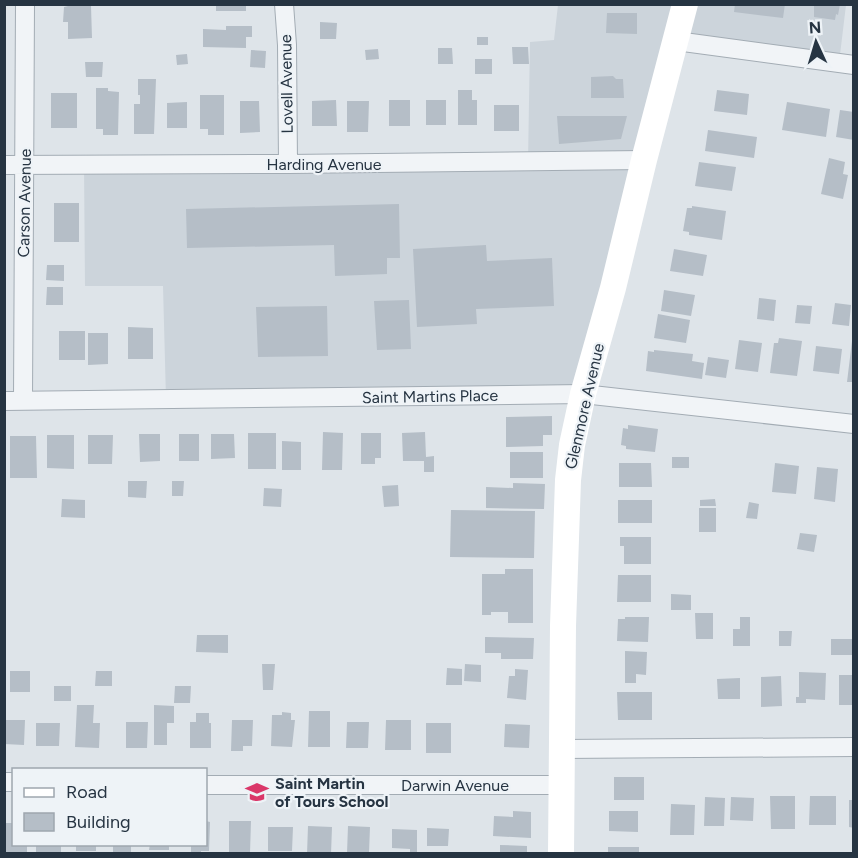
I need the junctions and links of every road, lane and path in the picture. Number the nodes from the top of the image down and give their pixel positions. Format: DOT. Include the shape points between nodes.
graph roads {
  1 [pos="26,4"];
  2 [pos="284,4"];
  3 [pos="685,4"];
  4 [pos="676,41"];
  5 [pos="854,65"];
  6 [pos="644,160"];
  7 [pos="25,164"];
  8 [pos="288,164"];
  9 [pos="4,165"];
  10 [pos="583,394"];
  11 [pos="14,401"];
  12 [pos="854,424"];
  13 [pos="854,747"];
  14 [pos="562,749"];
  15 [pos="207,785"];
  16 [pos="561,785"];
  17 [pos="561,854"];
  1 -- 7 [label="street, Carson Avenue"];
  2 -- 8 [label="street, Lovell Avenue"];
  3 -- 4 [label="street, Glenmore Avenue"];
  4 -- 5 [label="street"];
  4 -- 6 [label="street, Glenmore Avenue"];
  6 -- 8 [label="street, Harding Avenue"];
  6 -- 10 [label="street, Glenmore Avenue"];
  7 -- 8 [label="street, Harding Avenue"];
  7 -- 9 [label="street, Harding Avenue"];
  7 -- 11 [label="street, Carson Avenue"];
  10 -- 11 [label="street, Saint Martins Place"];
  10 -- 12 [label="street, Saint Martins Place"];
  10 -- 14 [label="street, Glenmore Avenue" via="568,480"];
  13 -- 14 [label="street"];
  14 -- 16 [label="street, Glenmore Avenue"];
  15 -- 16 [label="street, Darwin Avenue"];
  16 -- 17 [label="street, Glenmore Avenue"];
}
